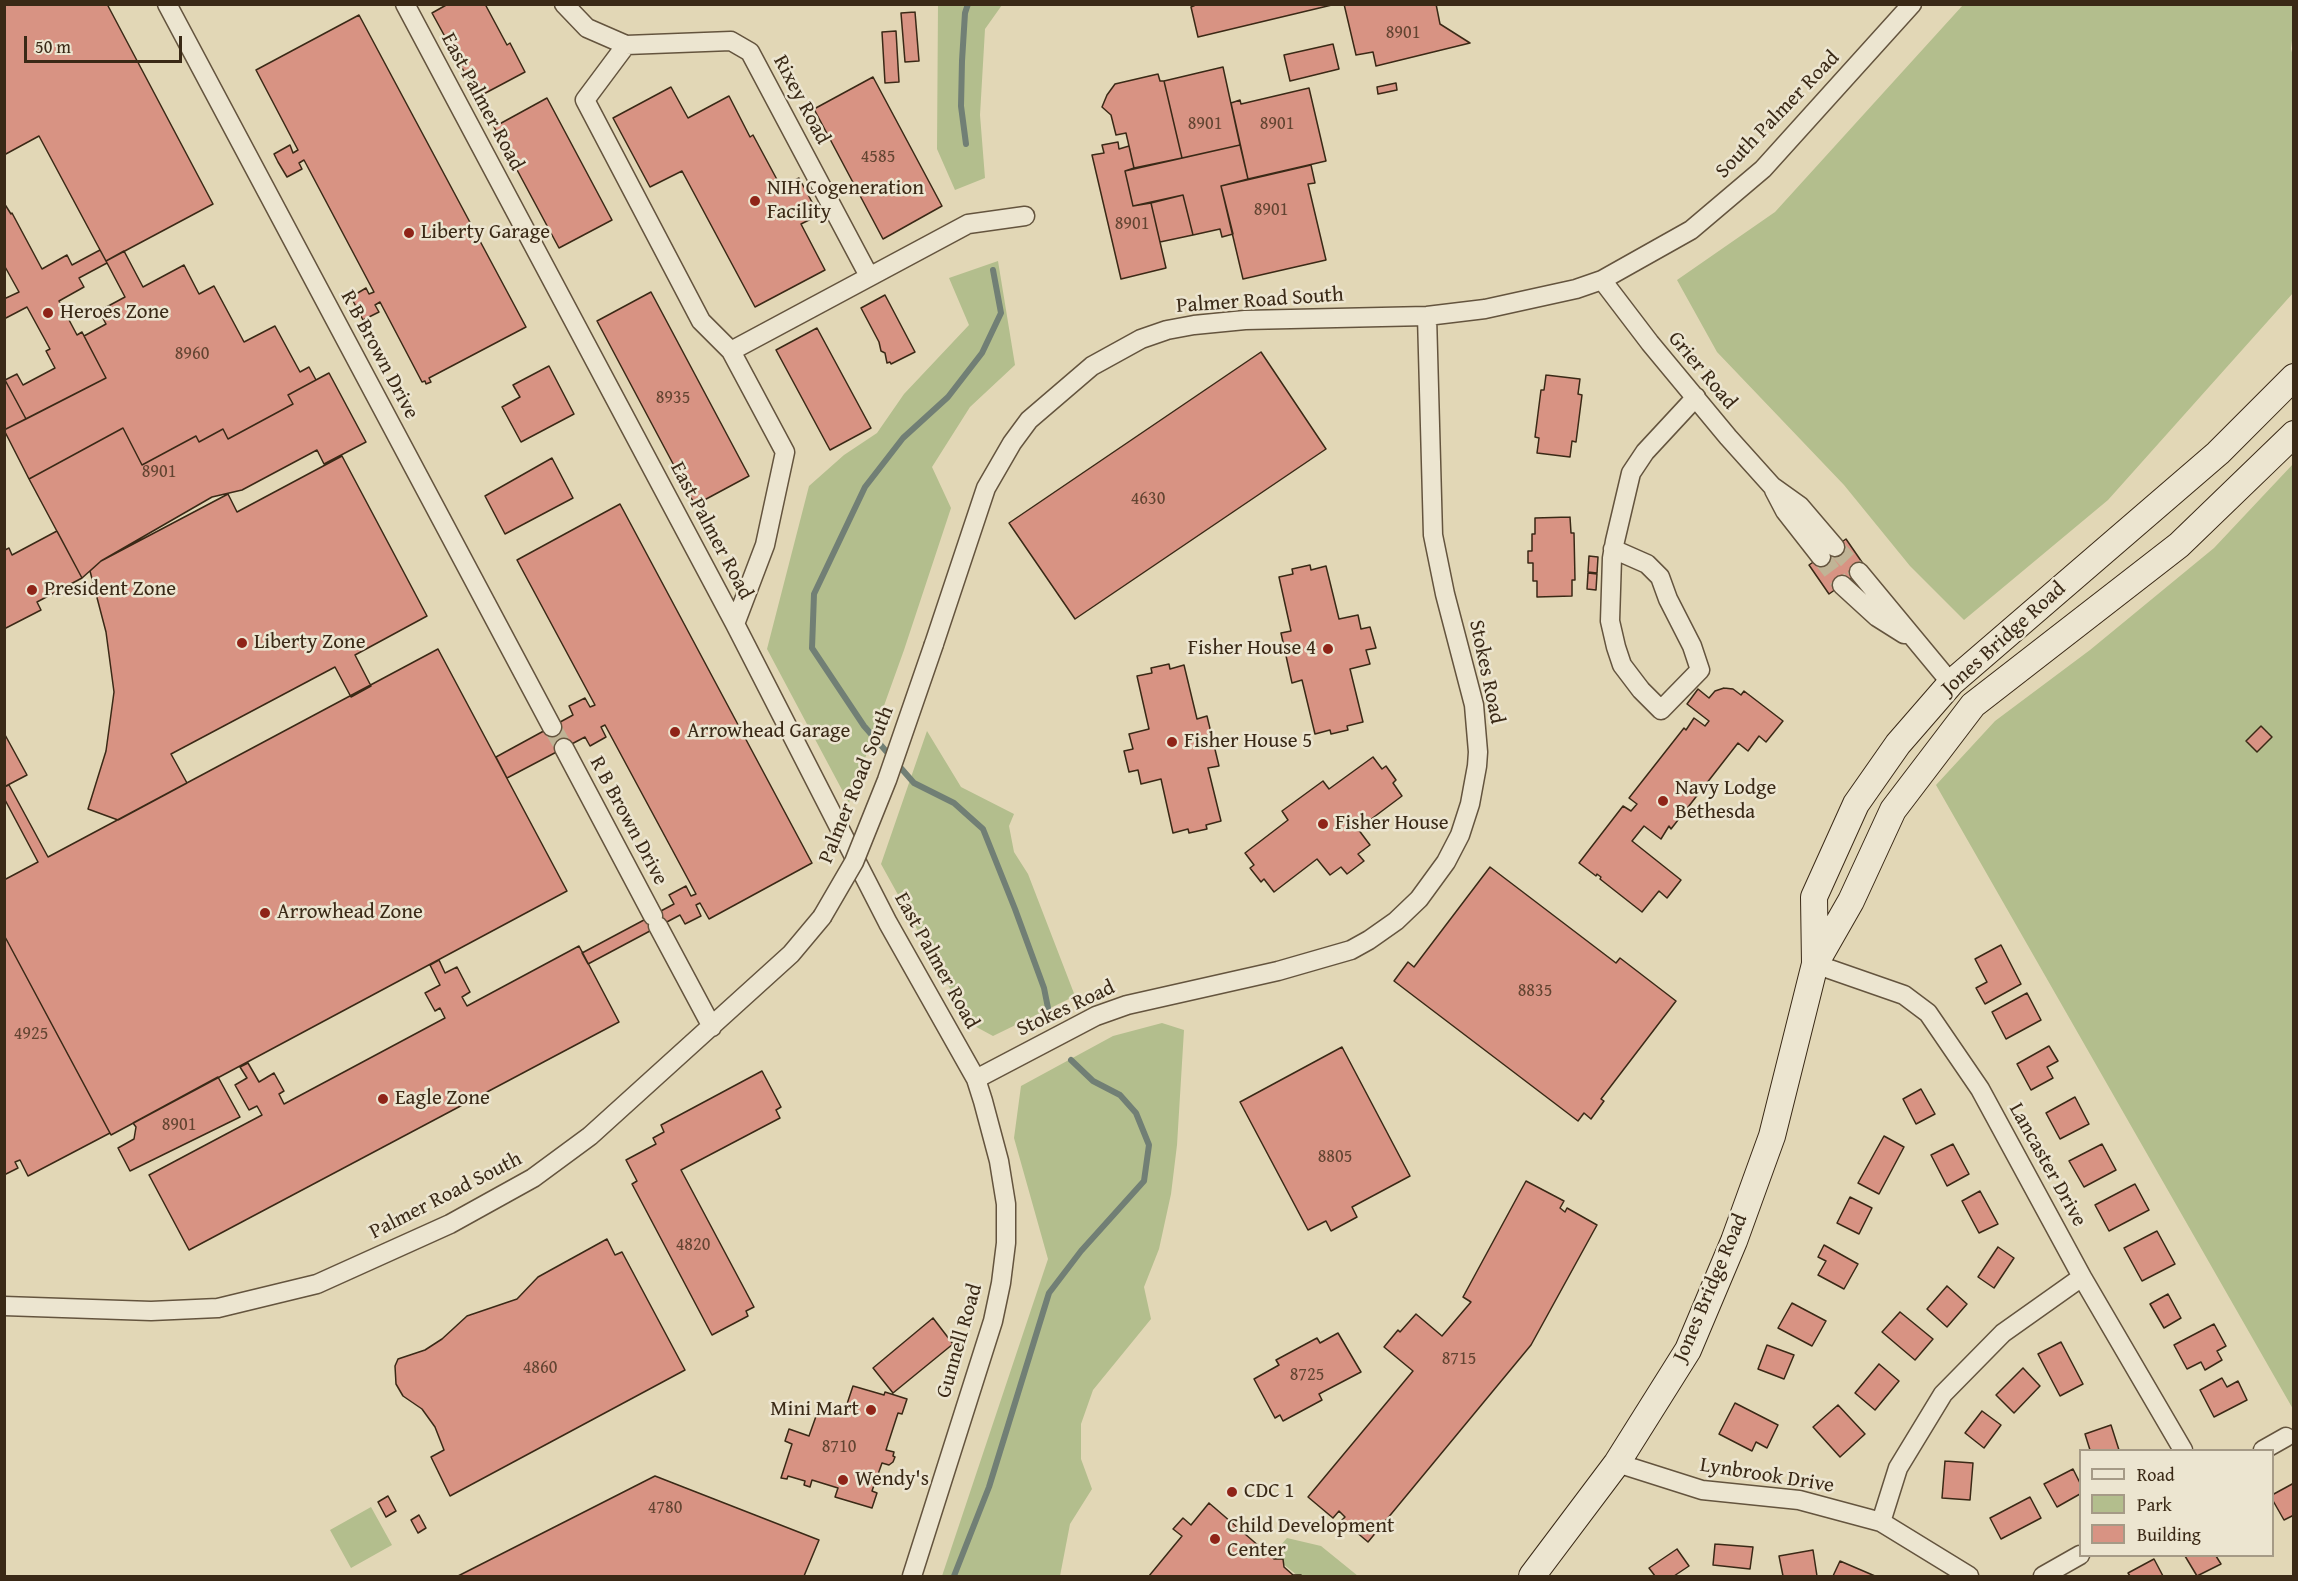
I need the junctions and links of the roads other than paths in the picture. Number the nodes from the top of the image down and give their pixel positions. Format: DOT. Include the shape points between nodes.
graph roads {
  1 [pos="167,4"];
  2 [pos="405,4"];
  3 [pos="564,4"];
  4 [pos="1912,4"];
  5 [pos="626,45"];
  6 [pos="1025,216"];
  7 [pos="869,276"];
  8 [pos="1602,280"];
  9 [pos="1427,316"];
  10 [pos="732,351"];
  11 [pos="2294,377"];
  12 [pos="1695,397"];
  13 [pos="2294,434"];
  14 [pos="1613,549"];
  15 [pos="1828,552"];
  16 [pos="1859,572"];
  17 [pos="1842,585"];
  18 [pos="735,624"];
  19 [pos="1918,643"];
  20 [pos="1952,683"];
  21 [pos="1973,705"];
  22 [pos="552,727"];
  23 [pos="564,748"];
  24 [pos="1815,964"];
  25 [pos="712,1027"];
  26 [pos="975,1079"];
  27 [pos="2082,1277"];
  28 [pos="4,1306"];
  29 [pos="2286,1437"];
  30 [pos="2182,1449"];
  31 [pos="2265,1449"];
  32 [pos="1617,1463"];
  33 [pos="1881,1522"];
  34 [pos="2079,1556"];
  35 [pos="912,1576"];
  36 [pos="1532,1576"];
  37 [pos="1969,1576"];
  38 [pos="2043,1576"];
  1 -- 22 [label="street, R B Brown Drive"];
  2 -- 18 [label="street, East Palmer Road"];
  3 -- 5 [label="street" via="587,28"];
  4 -- 8 [label="street, South Palmer Road" via="1763,169 1691,230"];
  5 -- 7 [label="street, Rixey Road" via="730,41 750,52"];
  5 -- 10 [label="street" via="585,100 701,321"];
  6 -- 7 [label="street" via="968,224"];
  7 -- 10 [label="street"];
  8 -- 9 [label="street, Palmer Road South" via="1518,303"];
  8 -- 12 [label="street, Grier Road"];
  9 -- 25 [label="street, Palmer Road South, bridge" via="1245,320 1167,330 1120,349 1092,366 1029,420 986,488 887,780 854,862 822,917 791,954"];
  9 -- 26 [label="street, Stokes Road" via="1433,535 1474,705 1478,752 1470,804 1446,862 1419,899 1396,921 1351,950 1278,972 1127,1005 1096,1016"];
  10 -- 18 [label="street" via="785,452 765,545"];
  11 -- 20 [label="main road, Jones Bridge Road" via="2218,453"];
  12 -- 14 [label="street" via="1631,473"];
  12 -- 15 [label="street, Grier Road" via="1772,486 1800,506"];
  13 -- 21 [label="main road, Jones Bridge Road" via="2179,545"];
  14 -- 14 [label="street" via="1610,621 1616,647 1622,665 1661,710 1700,670 1660,576 1647,564"];
  16 -- 19 [label="street"];
  17 -- 19 [label="street" via="1877,617"];
  18 -- 26 [label="street, East Palmer Road" via="888,923"];
  19 -- 20 [label="street"];
  20 -- 21 [label="main road"];
  20 -- 24 [label="main road, Jones Bridge Road" via="1898,744 1856,804 1814,897"];
  21 -- 24 [label="main road, Jones Bridge Road" via="1893,810 1851,901"];
  23 -- 25 [label="street, R B Brown Drive"];
  24 -- 27 [label="street, Lancaster Drive" via="1904,994 1928,1012 1980,1089"];
  24 -- 32 [label="main road, Jones Bridge Road" via="1772,1136 1734,1241 1688,1350"];
  25 -- 28 [label="street, Palmer Road South" via="590,1136 533,1178 450,1224 317,1284 218,1308 152,1311"];
  26 -- 35 [label="street, Gunnell Road" via="999,1161 1006,1204 1004,1253 993,1322"];
  27 -- 30 [label="street, Lancaster Drive"];
  27 -- 33 [label="street" via="2003,1333 1943,1394 1898,1468"];
  29 -- 31 [label="street"];
  32 -- 33 [label="street, Lynbrook Drive" via="1702,1490 1798,1500"];
  32 -- 36 [label="main road, Jones Bridge Road"];
  33 -- 37 [label="street, Lynbrook Drive"];
  34 -- 38 [label="street"];
}
